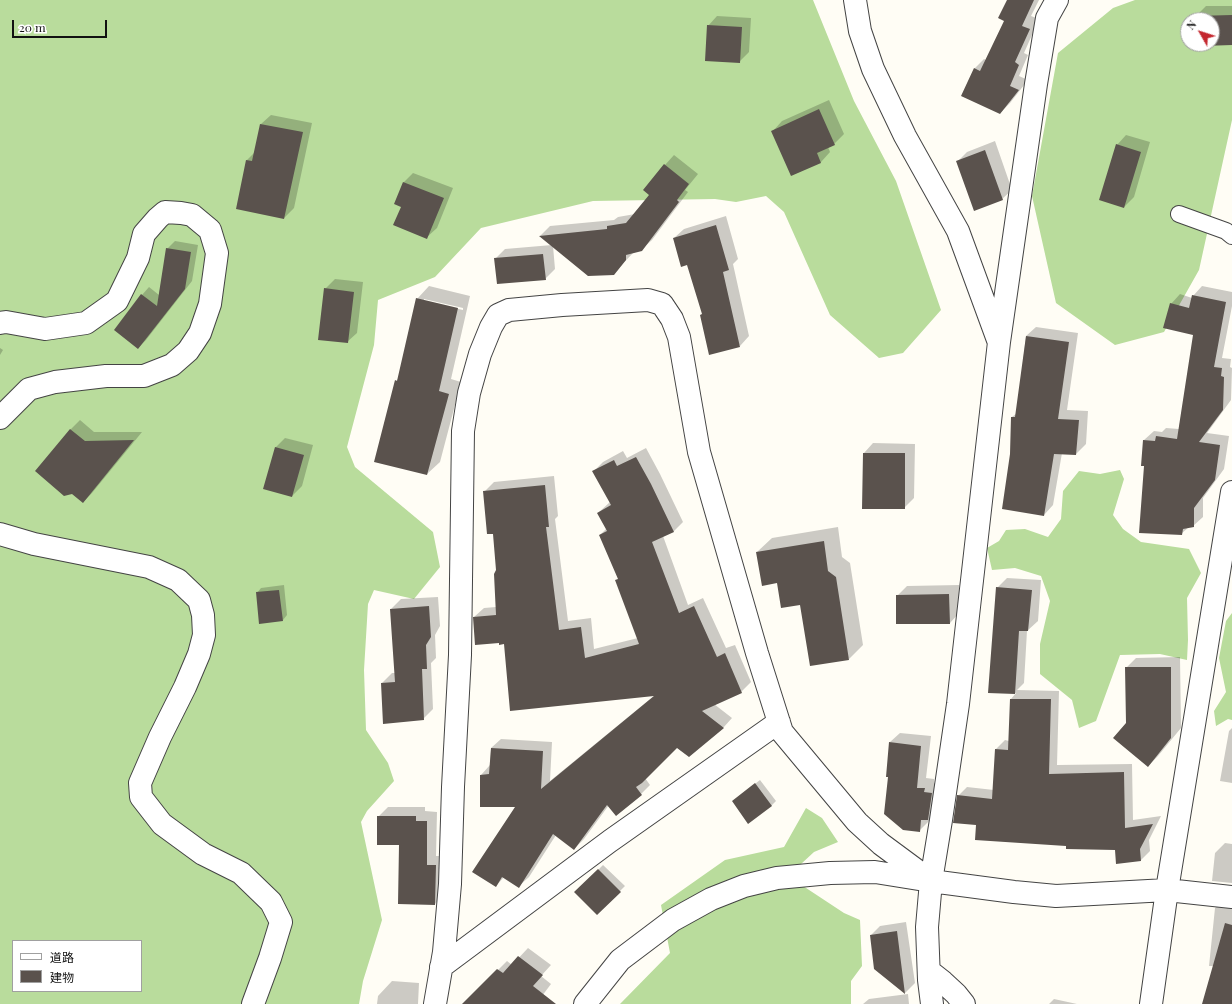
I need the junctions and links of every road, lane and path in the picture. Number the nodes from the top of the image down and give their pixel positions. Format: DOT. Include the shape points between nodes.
graph roads {
  1 [pos="855,0"];
  2 [pos="1057,0"];
  3 [pos="1179,214"];
  4 [pos="1232,236"];
  5 [pos="0,323"];
  6 [pos="999,342"];
  7 [pos="0,418"];
  8 [pos="1232,492"];
  9 [pos="0,534"];
  10 [pos="779,722"];
  11 [pos="931,881"];
  12 [pos="1167,890"];
  13 [pos="1232,897"];
  14 [pos="441,967"];
  15 [pos="929,971"];
  16 [pos="252,1004"];
  17 [pos="436,1004"];
  18 [pos="585,1004"];
  19 [pos="932,1004"];
  20 [pos="964,1004"];
  21 [pos="1151,1004"];
  1 -- 6 [label="street" via="860,30 873,69 905,136 958,231"];
  2 -- 6 [label="street" via="1047,18"];
  3 -- 4 [label="lane" via="1226,231"];
  5 -- 7 [label="street" via="45,329 86,323 117,302 138,258 144,234 165,212 192,215 210,230 217,253 210,304 200,332 188,351 172,365 144,376 106,376 55,382 29,389"];
  6 -- 11 [label="street" via="958,704"];
  8 -- 12 [label="street"];
  9 -- 16 [label="street" via="34,544 149,567 178,580 198,600 203,615 204,635 199,654 140,783 141,797 162,824 203,854 241,873 271,902 281,922"];
  10 -- 11 [label="street" via="782,732 857,822 881,844"];
  10 -- 14 [label="street" via="610,841"];
  10 -- 14 [label="street" via="699,452 679,337 672,319 662,304 648,300 562,305 508,310 498,315 480,354 469,393 463,431 460,655 450,884"];
  11 -- 12 [label="street" via="1056,896"];
  11 -- 15 [label="street" via="927,927"];
  11 -- 18 [label="street" via="875,872 830,873 777,878 744,886 711,899 672,920 620,960"];
  12 -- 13 [label="street"];
  12 -- 21 [label="street"];
  14 -- 17 [label="street"];
  15 -- 19 [label="street"];
  15 -- 20 [label="street"];
}
